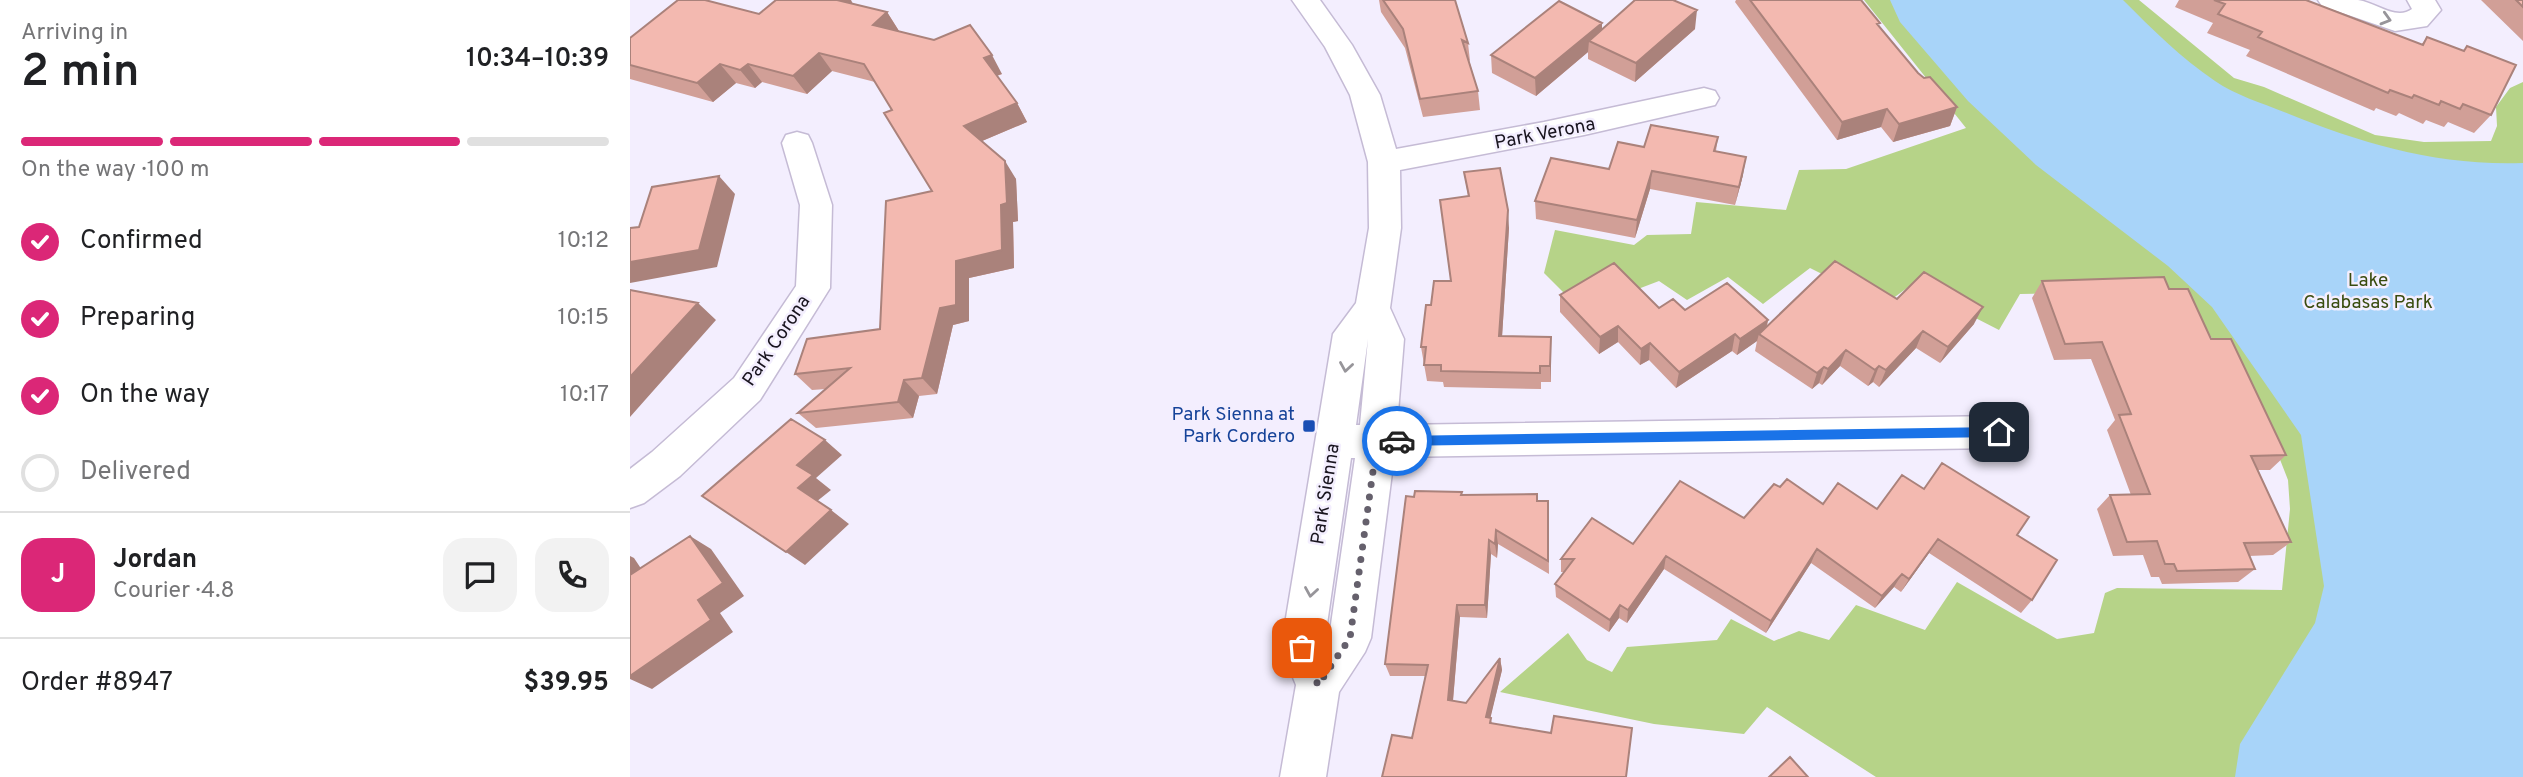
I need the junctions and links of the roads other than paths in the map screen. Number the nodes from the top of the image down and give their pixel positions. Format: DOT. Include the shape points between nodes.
graph roads {
  1 [pos="1306,0"];
  2 [pos="2332,0"];
  3 [pos="2421,0"];
  4 [pos="1704,98"];
  5 [pos="797,143"];
  6 [pos="1384,162"];
  7 [pos="1373,308"];
  8 [pos="1999,432"];
  9 [pos="1334,442"];
  10 [pos="1377,442"];
  11 [pos="630,491"];
  12 [pos="1318,685"];
  13 [pos="1303,777"];
  1 -- 6 [label="street" via="1365,95"];
  2 -- 3 [label="street, one-way" via="2395,22 2417,20 2427,10"];
  4 -- 6 [label="street, Park Verona" via="1521,139"];
  5 -- 11 [label="street, Park Corona" via="816,205 813,288 747,389"];
  6 -- 7 [label="street" via="1385,228"];
  7 -- 9 [label="street, Park Sienna, one-way" via="1351,334"];
  7 -- 10 [label="street" via="1386,339"];
  8 -- 10 [label="street"];
  9 -- 10 [label="street"];
  9 -- 12 [label="street, Park Sienna, one-way" via="1302,648"];
  10 -- 12 [label="street" via="1350,638"];
  12 -- 13 [label="street"];
}
